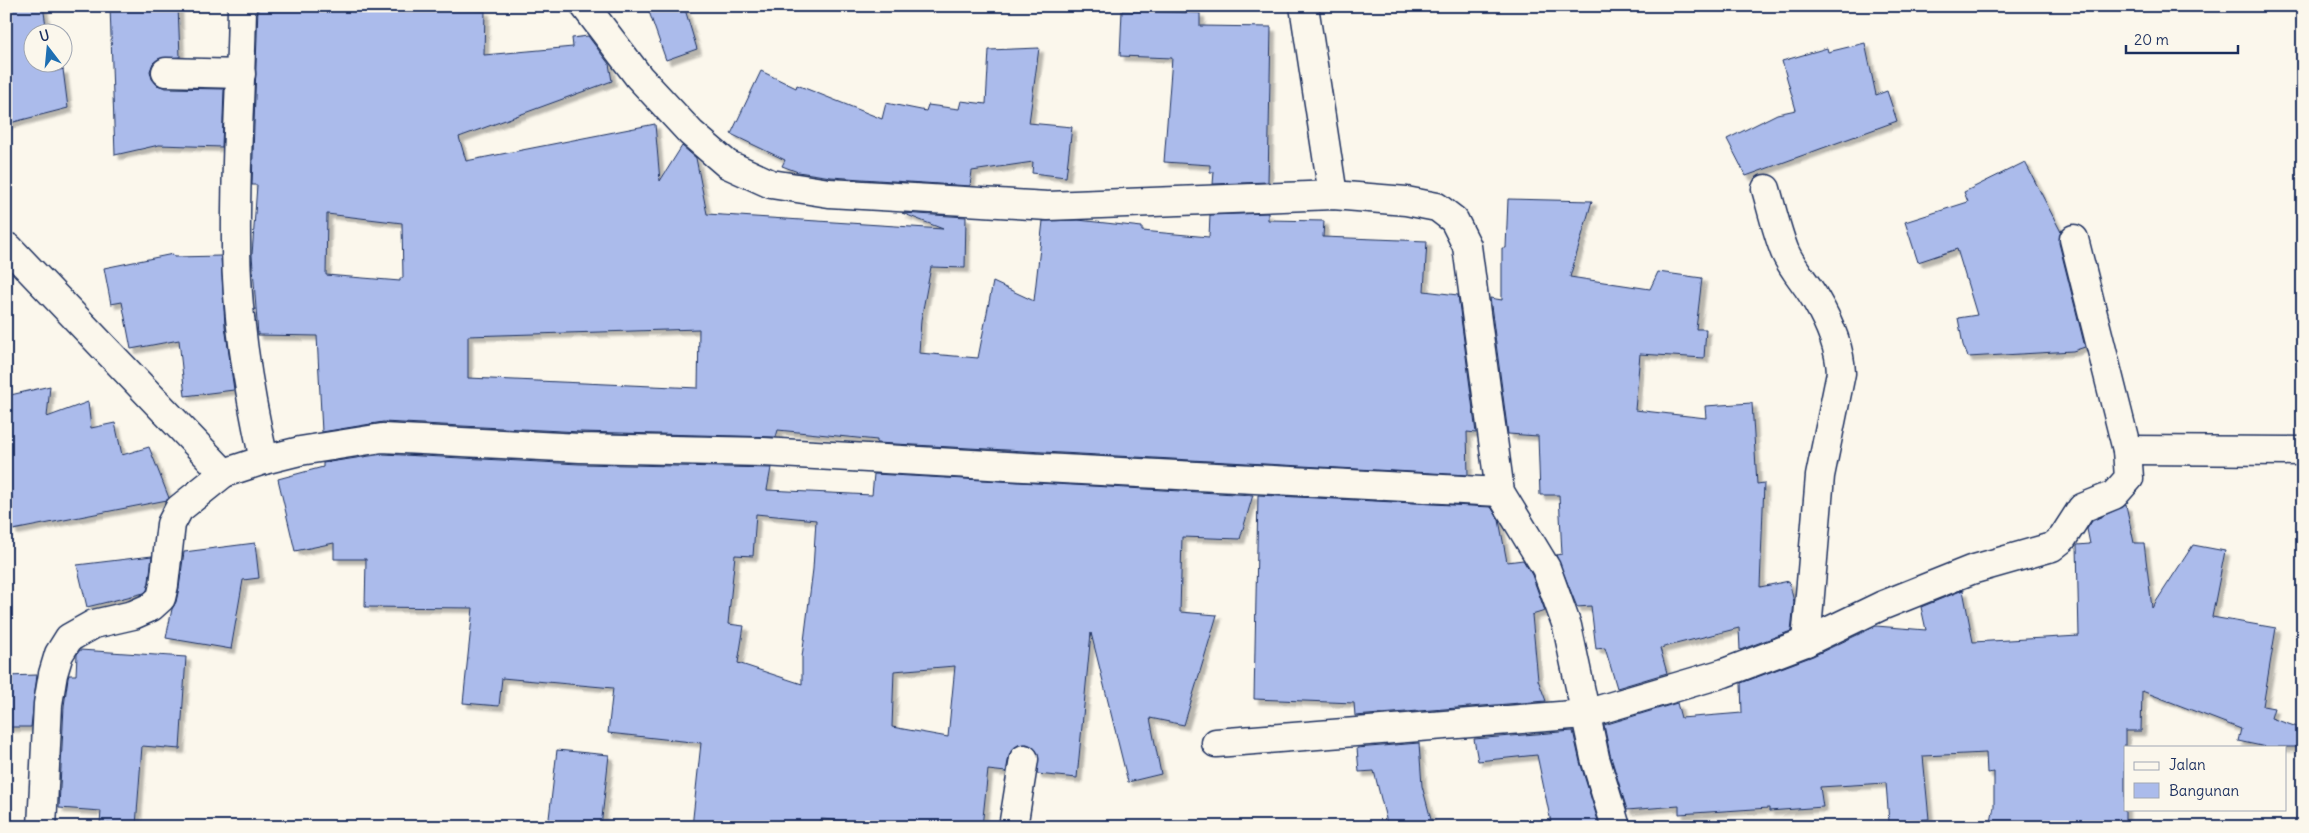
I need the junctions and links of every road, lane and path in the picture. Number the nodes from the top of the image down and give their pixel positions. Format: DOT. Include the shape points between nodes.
graph roads {
  1 [pos="242,6"];
  2 [pos="585,6"];
  3 [pos="1304,6"];
  4 [pos="166,72"];
  5 [pos="241,74"];
  6 [pos="1766,189"];
  7 [pos="1333,195"];
  8 [pos="2074,239"];
  9 [pos="9,248"];
  10 [pos="2127,450"];
  11 [pos="2303,451"];
  12 [pos="264,460"];
  13 [pos="224,473"];
  14 [pos="1500,492"];
  15 [pos="1806,642"];
  16 [pos="1585,714"];
  17 [pos="1216,743"];
  18 [pos="1024,759"];
  19 [pos="42,827"];
  20 [pos="1013,827"];
  21 [pos="1616,827"];
  1 -- 5 [label="street"];
  2 -- 7 [label="street" via="638,77 691,133 727,164 771,184 829,193 1048,206"];
  3 -- 7 [label="street"];
  4 -- 5 [label="street"];
  5 -- 12 [label="street" via="236,242 239,303 252,406"];
  6 -- 15 [label="street" via="1785,251 1827,321 1841,373 1820,476"];
  7 -- 14 [label="street" via="1437,207 1454,220 1467,246"];
  8 -- 10 [label="street"];
  9 -- 13 [label="street"];
  10 -- 11 [label="street"];
  10 -- 15 [label="street" via="2129,478 2114,495 2082,508 2062,539 2052,547 1971,570 1881,606"];
  12 -- 13 [label="street"];
  12 -- 14 [label="street" via="382,438 580,448 764,452"];
  13 -- 19 [label="street" via="174,516 161,598 151,607 133,615 94,624 69,638 59,654 48,704"];
  14 -- 16 [label="street" via="1546,568 1567,626"];
  15 -- 16 [label="street" via="1724,673"];
  16 -- 17 [label="street"];
  16 -- 21 [label="street"];
  18 -- 20 [label="street"];
}
